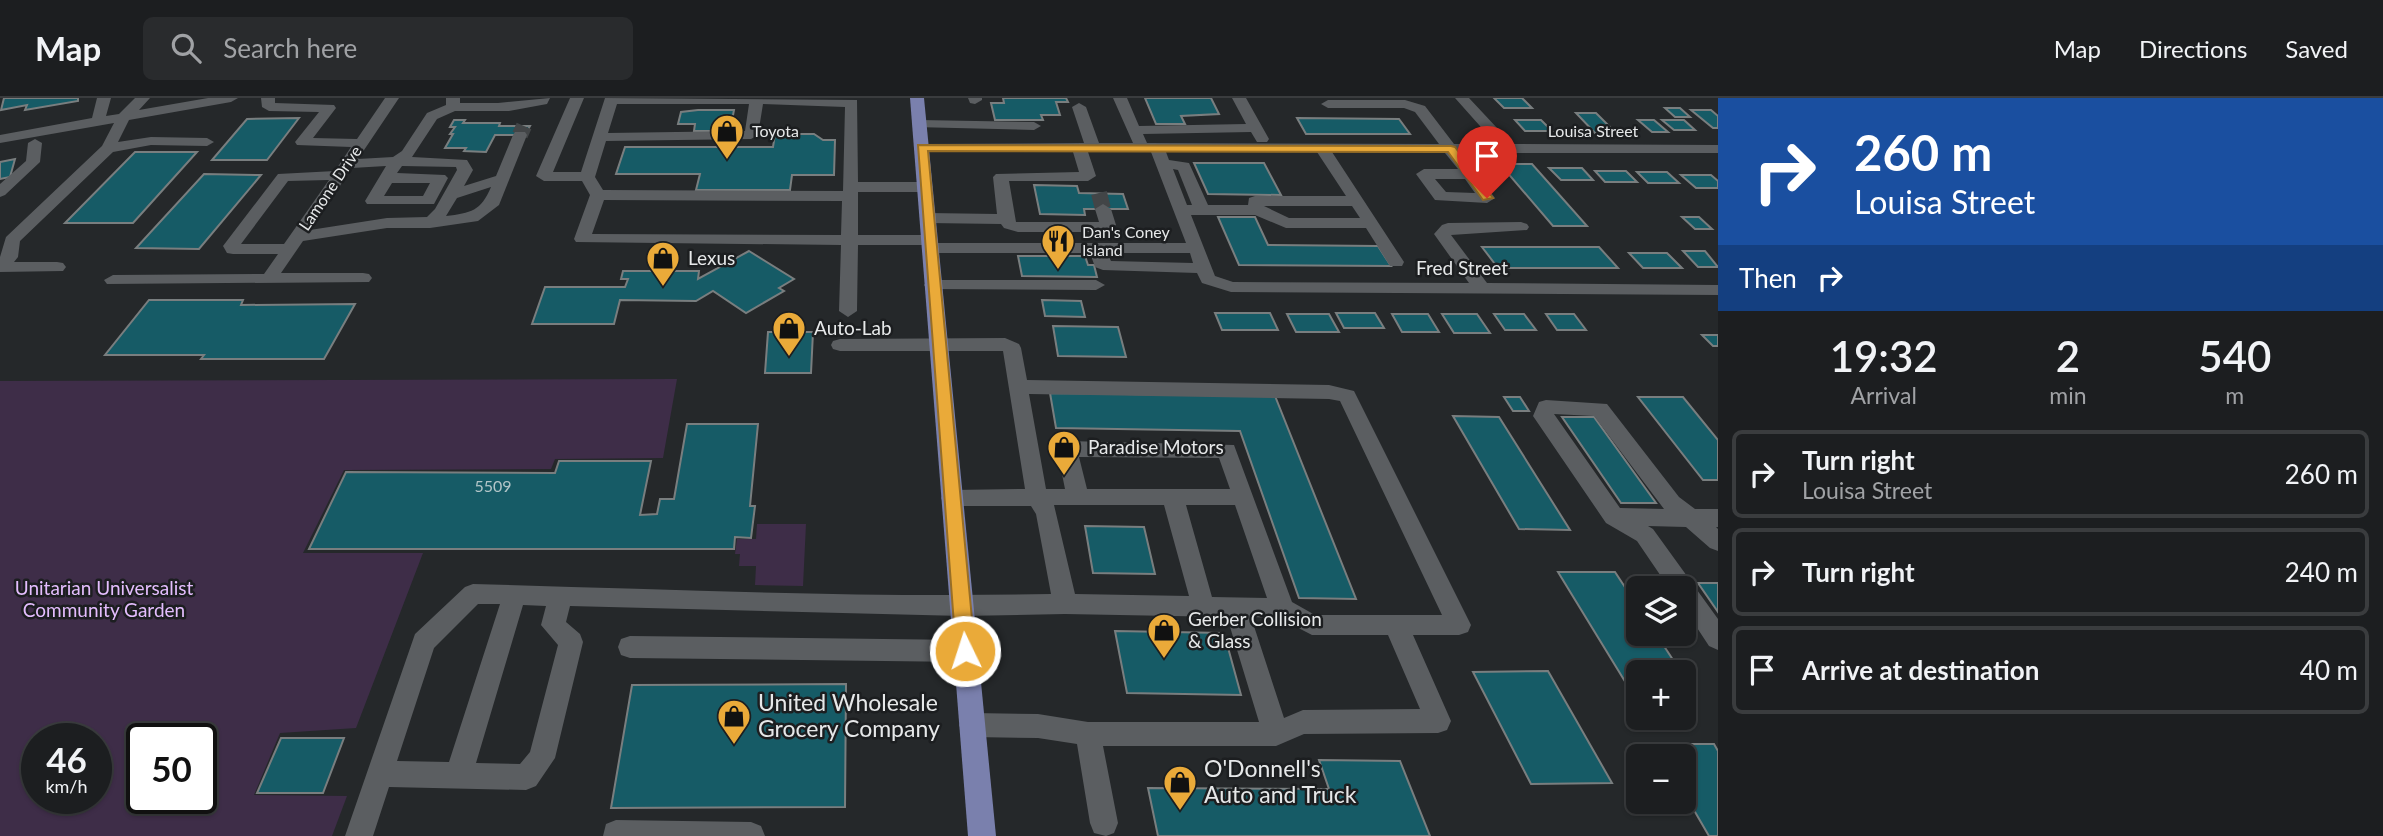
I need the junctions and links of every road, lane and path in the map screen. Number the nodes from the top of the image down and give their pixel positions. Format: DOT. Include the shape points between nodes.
graph roads {
  1 [pos="104,98"];
  2 [pos="143,98"];
  3 [pos="231,98"];
  4 [pos="268,98"];
  5 [pos="392,98"];
  6 [pos="577,98"];
  7 [pos="917,98"];
  8 [pos="1120,98"];
  9 [pos="1238,98"];
  10 [pos="1462,98"];
  11 [pos="611,99"];
  12 [pos="694,99"];
  13 [pos="817,99"];
  14 [pos="757,100"];
  15 [pos="453,102"];
  16 [pos="1328,104"];
  17 [pos="536,105"];
  18 [pos="1079,107"];
  19 [pos="124,117"];
  20 [pos="98,121"];
  21 [pos="919,124"];
  22 [pos="1034,126"];
  23 [pos="1256,128"];
  24 [pos="1134,130"];
  25 [pos="520,135"];
  26 [pos="37,137"];
  27 [pos="599,137"];
  28 [pos="0,139"];
  29 [pos="207,142"];
  30 [pos="361,143"];
  31 [pos="1086,147"];
  32 [pos="108,148"];
  33 [pos="922,148"];
  34 [pos="1149,148"];
  35 [pos="1267,148"];
  36 [pos="1322,148"];
  37 [pos="1451,149"];
  38 [pos="1508,149"];
  39 [pos="1718,149"];
  40 [pos="0,152"];
  41 [pos="397,161"];
  42 [pos="1164,164"];
  43 [pos="343,169"];
  44 [pos="1468,174"];
  45 [pos="587,177"];
  46 [pos="387,178"];
  47 [pos="501,179"];
  48 [pos="925,187"];
  49 [pos="849,191"];
  50 [pos="0,192"];
  51 [pos="451,195"];
  52 [pos="598,195"];
  53 [pos="1356,201"];
  54 [pos="1103,209"];
  55 [pos="1258,209"];
  56 [pos="1181,211"];
  57 [pos="1202,211"];
  58 [pos="1006,219"];
  59 [pos="430,223"];
  60 [pos="1370,223"];
  61 [pos="1521,227"];
  62 [pos="929,235"];
  63 [pos="848,240"];
  64 [pos="293,243"];
  65 [pos="1097,247"];
  66 [pos="1196,248"];
  67 [pos="1396,262"];
  68 [pos="0,267"];
  69 [pos="57,267"];
  70 [pos="1206,273"];
  71 [pos="363,278"];
  72 [pos="269,279"];
  73 [pos="113,280"];
  74 [pos="933,285"];
  75 [pos="1096,285"];
  76 [pos="1482,289"];
  77 [pos="1718,290"];
  78 [pos="848,311"];
  79 [pos="840,345"];
  80 [pos="939,346"];
  81 [pos="1019,387"];
  82 [pos="1037,497"];
  83 [pos="1078,497"];
  84 [pos="1173,497"];
  85 [pos="1243,497"];
  86 [pos="952,498"];
  87 [pos="1614,517"];
  88 [pos="1718,518"];
  89 [pos="1691,519"];
  90 [pos="1718,541"];
  91 [pos="1674,576"];
  92 [pos="515,594"];
  93 [pos="561,594"];
  94 [pos="1065,604"];
  95 [pos="962,606"];
  96 [pos="1203,606"];
  97 [pos="1236,607"];
  98 [pos="1282,608"];
  99 [pos="1696,608"];
  100 [pos="1395,625"];
  101 [pos="1718,639"];
  102 [pos="630,647"];
  103 [pos="965,651"];
  104 [pos="972,726"];
  105 [pos="1088,734"];
  106 [pos="1276,734"];
  107 [pos="380,774"];
  108 [pos="458,776"];
  109 [pos="1104,823"];
  110 [pos="617,834"];
  111 [pos="359,836"];
  112 [pos="751,836"];
  113 [pos="981,836"];
  1 -- 20 [label="street"];
  2 -- 19 [label="street"];
  3 -- 19 [label="street"];
  4 -- 30 [label="street" via="269,107 329,108 303,142"];
  5 -- 30 [label="street, Lamone Drive"];
  6 -- 45 [label="street" via="544,176"];
  7 -- 21 [label="main road"];
  8 -- 24 [label="street"];
  9 -- 23 [label="street"];
  10 -- 38 [label="street"];
  11 -- 12 [label="street"];
  11 -- 27 [label="street"];
  12 -- 14 [label="street"];
  13 -- 14 [label="street"];
  13 -- 49 [label="street" via="852,103"];
  14 -- 27 [label="street" via="751,135"];
  15 -- 17 [label="street" via="501,108"];
  15 -- 41 [label="street" via="432,116 407,154"];
  16 -- 37 [label="street" via="1405,104 1420,109"];
  18 -- 31 [label="street"];
  19 -- 20 [label="street"];
  19 -- 32 [label="street"];
  20 -- 26 [label="street"];
  21 -- 22 [label="street"];
  21 -- 33 [label="main road"];
  23 -- 24 [label="street"];
  23 -- 35 [label="street"];
  24 -- 34 [label="street"];
  25 -- 47 [label="street"];
  26 -- 28 [label="street"];
  26 -- 40 [label="street"];
  26 -- 50 [label="street" via="33,162"];
  27 -- 45 [label="street"];
  29 -- 32 [label="street" via="151,141"];
  30 -- 43 [label="street, Lamone Drive"];
  31 -- 33 [label="street, Louisa Street"];
  31 -- 34 [label="street, Louisa Street"];
  31 -- 58 [label="street" via="1092,181 1001,177"];
  32 -- 68 [label="street" via="12,240 10,257"];
  33 -- 48 [label="main road"];
  34 -- 35 [label="street, Louisa Street"];
  34 -- 42 [label="street"];
  35 -- 36 [label="street, Louisa Street"];
  36 -- 37 [label="street, Louisa Street"];
  36 -- 53 [label="street"];
  37 -- 38 [label="street, Louisa Street"];
  37 -- 44 [label="street"];
  38 -- 39 [label="street, Louisa Street"];
  41 -- 43 [label="street"];
  41 -- 46 [label="street"];
  41 -- 51 [label="street" via="462,163 465,170"];
  42 -- 56 [label="street"];
  42 -- 57 [label="street" via="1184,166"];
  43 -- 64 [label="street, Lamone Drive"];
  43 -- 64 [label="street" via="283,177 232,246"];
  45 -- 52 [label="street"];
  47 -- 51 [label="street"];
  47 -- 59 [label="street" via="491,205 472,218"];
  48 -- 49 [label="street"];
  48 -- 62 [label="main road"];
  49 -- 52 [label="street"];
  49 -- 63 [label="street"];
  51 -- 59 [label="street"];
  52 -- 63 [label="street" via="582,239"];
  53 -- 55 [label="street" via="1255,201"];
  53 -- 60 [label="street"];
  54 -- 58 [label="street" via="1105,227 1018,227"];
  55 -- 57 [label="street"];
  55 -- 60 [label="street" via="1286,223"];
  56 -- 57 [label="street"];
  56 -- 66 [label="street"];
  58 -- 62 [label="street"];
  59 -- 64 [label="street" via="387,223"];
  60 -- 67 [label="street"];
  61 -- 76 [label="street" via="1448,228 1442,234"];
  62 -- 63 [label="street"];
  62 -- 65 [label="street"];
  62 -- 74 [label="main road"];
  63 -- 78 [label="street"];
  64 -- 72 [label="street, Lamone Drive"];
  65 -- 66 [label="street"];
  65 -- 70 [label="street, Fred Street" via="1101,263 1109,266"];
  66 -- 70 [label="street"];
  68 -- 69 [label="street"];
  70 -- 76 [label="street, Fred Street" via="1231,287"];
  71 -- 72 [label="street"];
  72 -- 73 [label="street"];
  74 -- 75 [label="street"];
  74 -- 80 [label="main road"];
  76 -- 77 [label="street, Fred Street"];
  79 -- 80 [label="street"];
  80 -- 81 [label="street" via="1009,345"];
  80 -- 86 [label="main road"];
  81 -- 82 [label="street"];
  81 -- 100 [label="street" via="1329,392 1347,397 1459,625"];
  82 -- 83 [label="street"];
  82 -- 86 [label="street"];
  82 -- 94 [label="street" via="1047,513"];
  83 -- 84 [label="street"];
  83 -- 85 [label="street" via="1067,449 1227,450"];
  84 -- 85 [label="street"];
  84 -- 96 [label="street"];
  85 -- 98 [label="street"];
  86 -- 95 [label="main road"];
  87 -- 89 [label="street"];
  87 -- 89 [label="street" via="1543,416 1546,407 1600,409 1671,503"];
  87 -- 91 [label="street" via="1645,535"];
  88 -- 89 [label="street"];
  89 -- 90 [label="street"];
  92 -- 93 [label="street"];
  92 -- 107 [label="street" via="473,594 424,642"];
  92 -- 108 [label="street"];
  93 -- 95 [label="street"];
  93 -- 108 [label="street" via="553,625 571,642 542,758 526,777"];
  94 -- 95 [label="street"];
  94 -- 96 [label="street"];
  95 -- 103 [label="main road"];
  96 -- 97 [label="street"];
  97 -- 98 [label="street"];
  97 -- 106 [label="street"];
  98 -- 100 [label="street" via="1312,625"];
  99 -- 101 [label="street"];
  100 -- 106 [label="street" via="1438,722 1303,722"];
  102 -- 103 [label="street"];
  103 -- 104 [label="main road"];
  104 -- 105 [label="street" via="1038,726"];
  104 -- 113 [label="main road"];
  105 -- 106 [label="street"];
  105 -- 109 [label="street"];
  107 -- 108 [label="street"];
  107 -- 111 [label="street"];
  110 -- 112 [label="street"];
}
